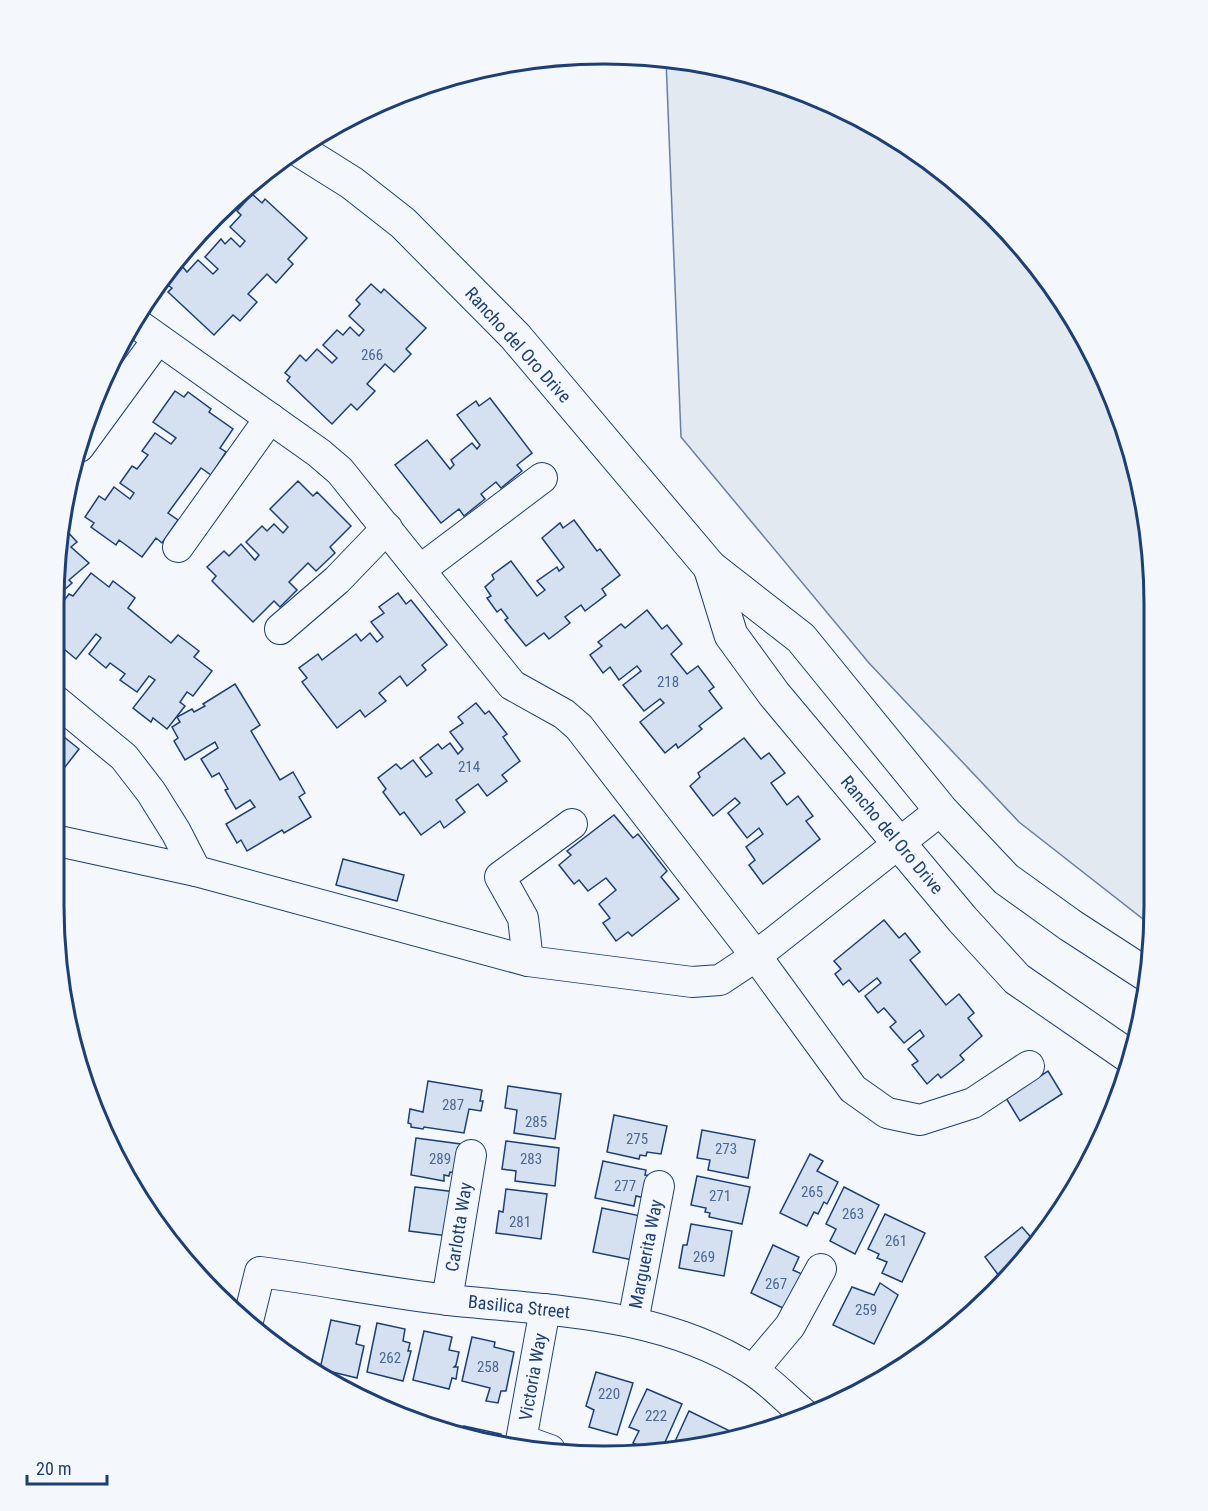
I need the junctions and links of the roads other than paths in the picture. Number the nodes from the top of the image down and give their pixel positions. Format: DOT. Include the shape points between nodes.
graph roads {
  1 [pos="306,154"];
  2 [pos="141,327"];
  3 [pos="158,339"];
  4 [pos="270,418"];
  5 [pos="96,424"];
  6 [pos="542,478"];
  7 [pos="387,528"];
  8 [pos="178,547"];
  9 [pos="710,567"];
  10 [pos="420,570"];
  11 [pos="280,629"];
  12 [pos="64,707"];
  13 [pos="941,810"];
  14 [pos="572,824"];
  15 [pos="64,842"];
  16 [pos="899,842"];
  17 [pos="196,871"];
  18 [pos="756,956"];
  19 [pos="528,960"];
  20 [pos="1140,970"];
  21 [pos="1123,1052"];
  22 [pos="1029,1066"];
  23 [pos="471,1155"];
  24 [pos="659,1186"];
  25 [pos="821,1269"];
  26 [pos="447,1300"];
  27 [pos="545,1309"];
  28 [pos="250,1314"];
  29 [pos="633,1322"];
  30 [pos="753,1370"];
  31 [pos="799,1409"];
  32 [pos="522,1440"];
  1 -- 9 [label="main road, Rancho del Oro Drive" via="404,223 515,336"];
  2 -- 3 [label="street"];
  3 -- 4 [label="street"];
  3 -- 5 [label="street"];
  4 -- 7 [label="street" via="340,471"];
  4 -- 8 [label="street"];
  6 -- 10 [label="street"];
  7 -- 10 [label="street"];
  7 -- 11 [label="street" via="337,580"];
  9 -- 13 [label="main road, Rancho del Oro Drive" via="801,638"];
  9 -- 16 [label="main road, Rancho del Oro Drive" via="731,635 774,694"];
  10 -- 18 [label="street" via="512,685 564,714 579,727"];
  12 -- 17 [label="street" via="124,757 170,822"];
  13 -- 16 [label="street"];
  13 -- 20 [label="main road, Rancho del Oro Drive" via="1006,879"];
  14 -- 19 [label="street" via="500,877 523,918"];
  15 -- 17 [label="street"];
  16 -- 18 [label="street"];
  16 -- 21 [label="main road, Rancho del Oro Drive" via="1017,979"];
  17 -- 19 [label="street"];
  18 -- 19 [label="street" via="720,980 692,982"];
  18 -- 22 [label="street" via="853,1089 887,1113 920,1120 973,1103"];
  23 -- 26 [label="street, Carlotta Way"];
  24 -- 29 [label="street, Marguerita Way"];
  25 -- 30 [label="street" via="790,1326"];
  26 -- 27 [label="street, Basilica Street"];
  26 -- 28 [label="street, Basilica Street" via="260,1272"];
  27 -- 29 [label="street, Basilica Street"];
  27 -- 32 [label="street, Victoria Way"];
  29 -- 30 [label="street, Basilica Street" via="701,1342"];
  30 -- 31 [label="street, Basilica Street"];
}
